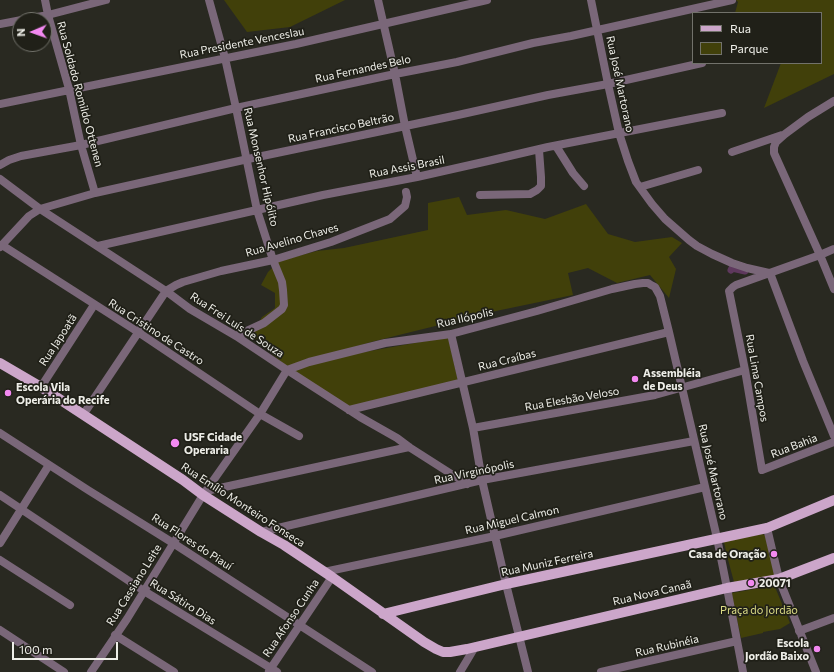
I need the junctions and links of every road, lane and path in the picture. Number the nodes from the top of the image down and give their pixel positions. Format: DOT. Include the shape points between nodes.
graph roads {
  1 [pos="45,0"];
  2 [pos="106,0"];
  3 [pos="208,0"];
  4 [pos="378,0"];
  5 [pos="487,0"];
  6 [pos="591,0"];
  7 [pos="732,0"];
  8 [pos="47,12"];
  9 [pos="52,14"];
  10 [pos="12,22"];
  11 [pos="383,23"];
  12 [pos="0,24"];
  13 [pos="52,29"];
  14 [pos="597,30"];
  15 [pos="225,58"];
  16 [pos="698,64"];
  17 [pos="395,74"];
  18 [pos="608,84"];
  19 [pos="69,89"];
  20 [pos="834,101"];
  21 [pos="0,104"];
  22 [pos="236,108"];
  23 [pos="722,114"];
  24 [pos="405,126"];
  25 [pos="619,133"];
  26 [pos="785,134"];
  27 [pos="81,145"];
  28 [pos="556,146"];
  29 [pos="538,150"];
  30 [pos="732,152"];
  31 [pos="248,159"];
  32 [pos="0,165"];
  33 [pos="698,170"];
  34 [pos="417,177"];
  35 [pos="0,178"];
  36 [pos="584,186"];
  37 [pos="640,187"];
  38 [pos="406,192"];
  39 [pos="95,193"];
  40 [pos="480,195"];
  41 [pos="40,209"];
  42 [pos="257,210"];
  43 [pos="1,246"];
  44 [pos="98,246"];
  45 [pos="834,249"];
  46 [pos="820,255"];
  47 [pos="273,260"];
  48 [pos="770,273"];
  49 [pos="648,283"];
  50 [pos="834,289"];
  51 [pos="166,291"];
  52 [pos="94,305"];
  53 [pos="138,332"];
  54 [pos="670,332"];
  55 [pos="451,334"];
  56 [pos="236,336"];
  57 [pos="0,363"];
  58 [pos="287,370"];
  59 [pos="745,370"];
  60 [pos="462,382"];
  61 [pos="41,387"];
  62 [pos="682,388"];
  63 [pos="349,410"];
  64 [pos="260,414"];
  65 [pos="83,415"];
  66 [pos="473,428"];
  67 [pos="0,433"];
  68 [pos="299,436"];
  69 [pos="834,436"];
  70 [pos="694,441"];
  71 [pos="834,442"];
  72 [pos="409,447"];
  73 [pos="49,465"];
  74 [pos="762,470"];
  75 [pos="482,480"];
  76 [pos="467,484"];
  77 [pos="705,486"];
  78 [pos="205,493"];
  79 [pos="0,495"];
  80 [pos="834,500"];
  81 [pos="21,508"];
  82 [pos="766,528"];
  83 [pos="261,532"];
  84 [pos="495,536"];
  85 [pos="717,538"];
  86 [pos="0,543"];
  87 [pos="173,543"];
  88 [pos="834,558"];
  89 [pos="0,560"];
  90 [pos="328,574"];
  91 [pos="779,579"];
  92 [pos="506,584"];
  93 [pos="727,588"];
  94 [pos="144,591"];
  95 [pos="70,605"];
  96 [pos="383,614"];
  97 [pos="834,618"];
  98 [pos="300,625"];
  99 [pos="0,630"];
  100 [pos="799,631"];
  101 [pos="115,635"];
  102 [pos="519,636"];
  103 [pos="737,641"];
  104 [pos="475,648"];
  105 [pos="272,671"];
  106 [pos="64,672"];
  107 [pos="91,672"];
  108 [pos="174,672"];
  109 [pos="372,672"];
  110 [pos="460,672"];
  111 [pos="528,672"];
  112 [pos="601,672"];
  113 [pos="743,672"];
  114 [pos="816,672"];
  1 -- 8 [label="street, Rua Soldado Romildo Ottenen"];
  2 -- 9 [label="street"];
  3 -- 15 [label="street, Rua Monsenhor Hipólito"];
  4 -- 11 [label="street"];
  5 -- 11 [label="street, Rua Presidente Venceslau"];
  6 -- 14 [label="street, Rua José Martorano"];
  7 -- 14 [label="street, Rua Fernandes Belo"];
  10 -- 12 [label="street"];
  11 -- 15 [label="street, Rua Presidente Venceslau"];
  11 -- 17 [label="street"];
  13 -- 19 [label="street, Rua Soldado Romildo Ottenen"];
  14 -- 17 [label="street, Rua Fernandes Belo"];
  14 -- 18 [label="street, Rua José Martorano"];
  15 -- 19 [label="street, Rua Presidente Venceslau"];
  15 -- 22 [label="street, Rua Monsenhor Hipólito"];
  16 -- 18 [label="street, Rua Francisco Beltrão"];
  17 -- 22 [label="street, Rua Fernandes Belo"];
  17 -- 24 [label="street"];
  18 -- 24 [label="street, Rua Francisco Beltrão"];
  18 -- 25 [label="street, Rua José Martorano"];
  19 -- 21 [label="street, Rua Presidente Venceslau"];
  19 -- 27 [label="street, Rua Soldado Romildo Ottenen"];
  20 -- 26 [label="street"];
  22 -- 27 [label="street, Rua Fernandes Belo"];
  22 -- 31 [label="street, Rua Monsenhor Hipólito"];
  23 -- 25 [label="street, Rua Assis Brasil"];
  24 -- 31 [label="street, Rua Francisco Beltrão"];
  24 -- 34 [label="street"];
  25 -- 28 [label="street, Rua Assis Brasil"];
  25 -- 37 [label="street, Rua José Martorano" via="631,171"];
  26 -- 30 [label="street"];
  26 -- 46 [label="street" via="776,142 774,153"];
  27 -- 32 [label="street, Rua Fernandes Belo" via="21,156"];
  27 -- 39 [label="street, Rua Soldado Romildo Ottenen"];
  28 -- 29 [label="street, Rua Assis Brasil"];
  28 -- 36 [label="street"];
  29 -- 34 [label="street, Rua Assis Brasil"];
  29 -- 40 [label="street" via="541,186 537,190 530,194"];
  31 -- 39 [label="street, Rua Francisco Beltrão"];
  31 -- 42 [label="street, Rua Monsenhor Hipólito"];
  33 -- 37 [label="street"];
  34 -- 42 [label="street, Rua Assis Brasil"];
  35 -- 41 [label="street, Rua Frei Luís de Souza"];
  37 -- 48 [label="street, Rua José Martorano" via="665,219 697,246 732,263"];
  38 -- 47 [label="street, Rua Avelino Chaves" via="405,206 390,219 331,242"];
  39 -- 41 [label="street, Rua Francisco Beltrão"];
  41 -- 43 [label="street, Rua Francisco Beltrão" via="29,216"];
  41 -- 44 [label="street, Rua Frei Luís de Souza"];
  42 -- 44 [label="street, Rua Assis Brasil"];
  42 -- 47 [label="street, Rua Monsenhor Hipólito"];
  43 -- 52 [label="street, Rua Cristino de Castro"];
  44 -- 51 [label="street, Rua Frei Luís de Souza"];
  45 -- 46 [label="street"];
  46 -- 48 [label="street"];
  46 -- 50 [label="street"];
  47 -- 51 [label="street, Rua Avelino Chaves" via="221,270 176,285"];
  47 -- 56 [label="street, Rua Monsenhor Hipólito" via="282,282 283,307 264,323"];
  48 -- 59 [label="street, Rua Lima Campos" via="736,285 729,291"];
  48 -- 69 [label="street"];
  49 -- 54 [label="street, Rua José Martorano" via="655,287 660,296"];
  49 -- 55 [label="street, Rua Ilópolis" via="612,289"];
  51 -- 53 [label="street"];
  51 -- 56 [label="street, Rua Frei Luís de Souza" via="190,309"];
  52 -- 53 [label="street, Rua Cristino de Castro"];
  52 -- 61 [label="street, Rua Japoatã"];
  53 -- 64 [label="street, Rua Cristino de Castro"];
  53 -- 65 [label="street"];
  54 -- 60 [label="street, Rua Craíbas"];
  54 -- 62 [label="street, Rua José Martorano"];
  55 -- 58 [label="street, Rua Ilópolis" via="385,343"];
  55 -- 60 [label="street"];
  56 -- 58 [label="street, Rua Frei Luís de Souza"];
  57 -- 61 [label="main road, Rua Emílio Monteiro Fonseca"];
  58 -- 63 [label="street, Rua Frei Luís de Souza"];
  58 -- 64 [label="street, Rua Cassiano Leite"];
  59 -- 62 [label="street, Rua Elesbão Veloso"];
  59 -- 74 [label="street, Rua Lima Campos"];
  60 -- 63 [label="street, Rua Craíbas"];
  60 -- 66 [label="street"];
  61 -- 65 [label="main road, Rua Emílio Monteiro Fonseca"];
  62 -- 66 [label="street, Rua Elesbão Veloso" via="622,402"];
  62 -- 70 [label="street, Rua José Martorano"];
  63 -- 72 [label="street, Rua Frei Luís de Souza"];
  64 -- 68 [label="street, Rua Cristino de Castro"];
  64 -- 78 [label="street, Rua Cassiano Leite"];
  65 -- 78 [label="main road, Rua Emílio Monteiro Fonseca"];
  66 -- 75 [label="street"];
  67 -- 73 [label="street, Rua Flores do Piauí"];
  70 -- 75 [label="street, Rua Virginópolis"];
  70 -- 77 [label="street, Rua José Martorano"];
  71 -- 74 [label="street, Rua Bahia"];
  72 -- 76 [label="street, Rua Frei Luís de Souza"];
  72 -- 78 [label="street"];
  73 -- 81 [label="street"];
  73 -- 87 [label="street, Rua Flores do Piauí"];
  75 -- 76 [label="street, Rua Virginópolis"];
  75 -- 84 [label="street"];
  76 -- 83 [label="street, Rua Virginópolis"];
  77 -- 84 [label="street, Rua Miguel Calmon"];
  77 -- 85 [label="street, Rua José Martorano"];
  78 -- 83 [label="main road, Rua Emílio Monteiro Fonseca"];
  78 -- 87 [label="street, Rua Cassiano Leite"];
  79 -- 81 [label="street, Rua Sátiro Dias"];
  80 -- 82 [label="main road, Rua Muniz Ferreira"];
  81 -- 86 [label="street"];
  81 -- 94 [label="street, Rua Sátiro Dias"];
  82 -- 85 [label="main road, Rua Muniz Ferreira"];
  82 -- 91 [label="street"];
  83 -- 90 [label="main road, Rua Emílio Monteiro Fonseca"];
  84 -- 90 [label="street, Rua Miguel Calmon"];
  84 -- 92 [label="street"];
  85 -- 92 [label="main road, Rua Muniz Ferreira"];
  85 -- 93 [label="street, Rua José Martorano"];
  87 -- 94 [label="street, Rua Cassiano Leite"];
  87 -- 98 [label="street, Rua Flores do Piauí"];
  88 -- 91 [label="main road, Rua Nova Canaã"];
  89 -- 95 [label="street"];
  90 -- 96 [label="main road, Rua Emílio Monteiro Fonseca"];
  90 -- 98 [label="street, Rua Afonso Cunha"];
  91 -- 93 [label="main road, Rua Nova Canaã"];
  91 -- 100 [label="street"];
  92 -- 96 [label="main road, Rua Muniz Ferreira"];
  92 -- 102 [label="street"];
  93 -- 102 [label="main road, Rua Nova Canaã"];
  93 -- 103 [label="street, Rua José Martorano"];
  94 -- 101 [label="street, Rua Cassiano Leite"];
  94 -- 105 [label="street, Rua Sátiro Dias"];
  96 -- 104 [label="main road, Rua Emílio Monteiro Fonseca" via="443,652"];
  97 -- 100 [label="street"];
  98 -- 105 [label="street, Rua Afonso Cunha"];
  98 -- 109 [label="street, Rua Flores do Piauí"];
  99 -- 106 [label="street"];
  100 -- 114 [label="street"];
  101 -- 107 [label="street, Rua Cassiano Leite"];
  101 -- 108 [label="street"];
  102 -- 104 [label="main road, Rua Nova Canaã"];
  102 -- 111 [label="street"];
  103 -- 112 [label="street, Rua Rubinéia"];
  103 -- 113 [label="street, Rua José Martorano"];
  104 -- 110 [label="street"];
}
